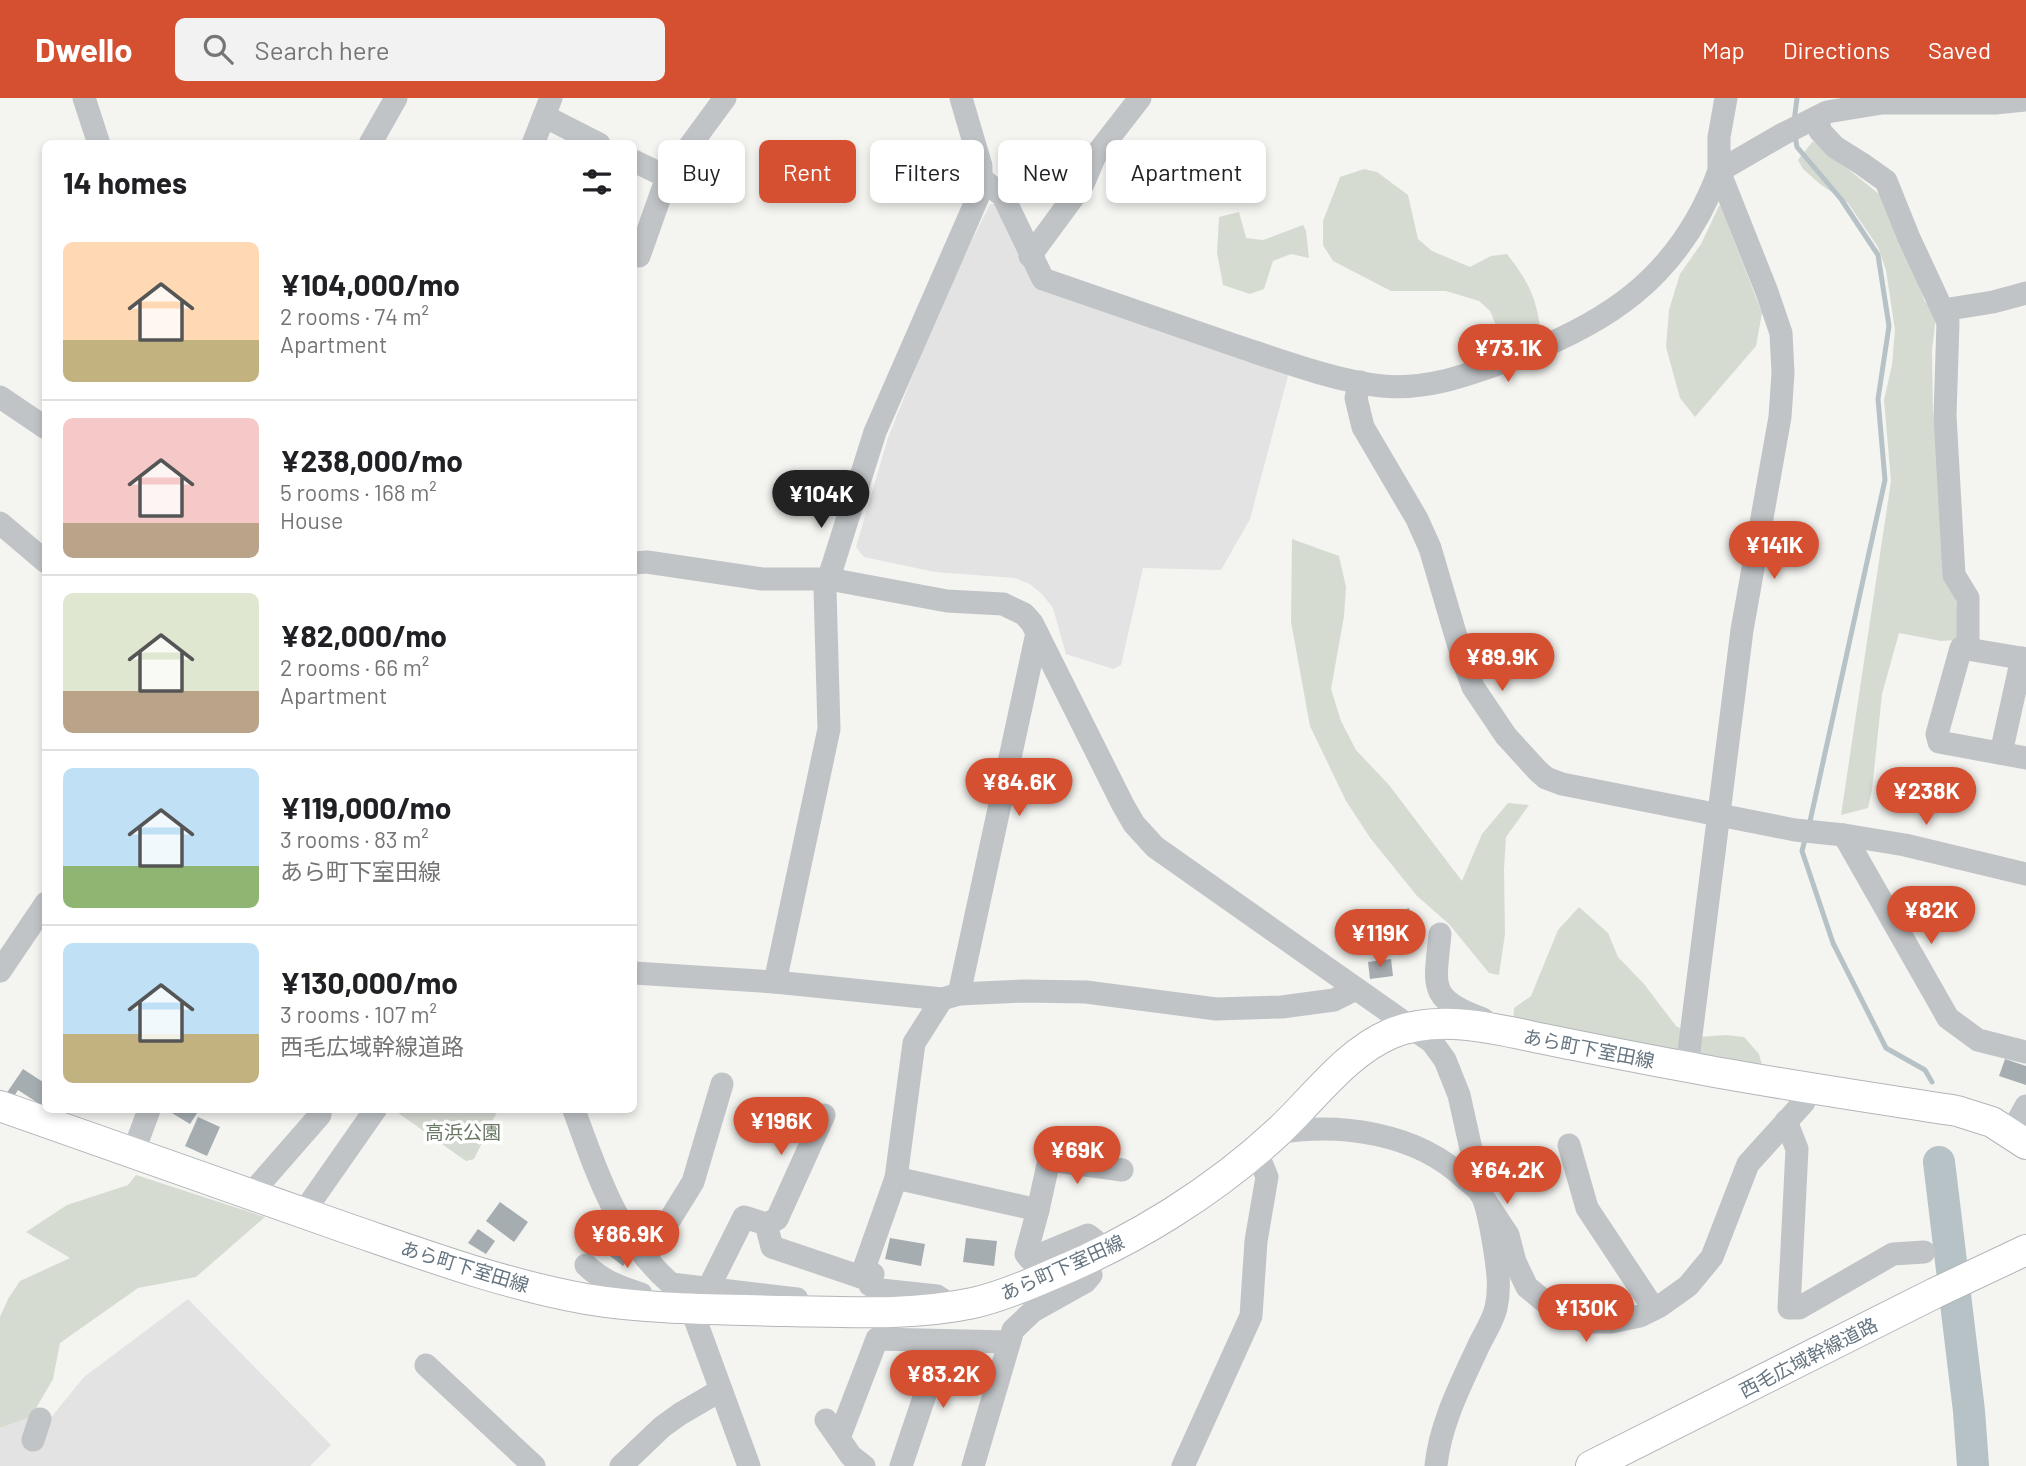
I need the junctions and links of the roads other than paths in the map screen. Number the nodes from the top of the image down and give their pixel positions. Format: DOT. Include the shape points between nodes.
graph roads {
  1 [pos="84,98"];
  2 [pos="396,98"];
  3 [pos="725,98"];
  4 [pos="961,98"];
  5 [pos="1140,98"];
  6 [pos="1726,98"];
  7 [pos="2026,100"];
  8 [pos="548,107"];
  9 [pos="1824,109"];
  10 [pos="98,140"];
  11 [pos="372,140"];
  12 [pos="535,140"];
  13 [pos="593,140"];
  14 [pos="694,140"];
  15 [pos="974,140"];
  16 [pos="637,162"];
  17 [pos="1719,171"];
  18 [pos="658,173"];
  19 [pos="984,181"];
  20 [pos="658,202"];
  21 [pos="976,203"];
  22 [pos="639,256"];
  23 [pos="1030,256"];
  24 [pos="2026,293"];
  25 [pos="1943,310"];
  26 [pos="1360,382"];
  27 [pos="0,397"];
  28 [pos="42,425"];
  29 [pos="0,523"];
  30 [pos="42,559"];
  31 [pos="637,563"];
  32 [pos="829,579"];
  33 [pos="1037,633"];
  34 [pos="1968,649"];
  35 [pos="2024,659"];
  36 [pos="2001,753"];
  37 [pos="2026,758"];
  38 [pos="1718,814"];
  39 [pos="1844,835"];
  40 [pos="2026,874"];
  41 [pos="42,908"];
  42 [pos="1440,934"];
  43 [pos="2,963"];
  44 [pos="637,973"];
  45 [pos="775,982"];
  46 [pos="1356,989"];
  47 [pos="951,996"];
  48 [pos="1411,1027"];
  49 [pos="1486,1028"];
  50 [pos="2026,1052"];
  51 [pos="1687,1067"];
  52 [pos="722,1084"];
  53 [pos="1808,1088"];
  54 [pos="0,1106"];
  55 [pos="2026,1106"];
  56 [pos="148,1113"];
  57 [pos="320,1113"];
  58 [pos="373,1113"];
  59 [pos="575,1113"];
  60 [pos="824,1115"];
  61 [pos="1786,1121"];
  62 [pos="2019,1139"];
  63 [pos="1266,1142"];
  64 [pos="1569,1145"];
  65 [pos="133,1153"];
  66 [pos="1122,1170"];
  67 [pos="896,1178"];
  68 [pos="1481,1194"];
  69 [pos="250,1195"];
  70 [pos="1038,1210"];
  71 [pos="303,1213"];
  72 [pos="766,1224"];
  73 [pos="2026,1250"];
  74 [pos="1924,1252"];
  75 [pos="1095,1255"];
  76 [pos="646,1258"];
  77 [pos="586,1265"];
  78 [pos="873,1274"];
  79 [pos="699,1298"];
  80 [pos="646,1305"];
  81 [pos="944,1307"];
  82 [pos="1654,1309"];
  83 [pos="1011,1336"];
  84 [pos="943,1341"];
  85 [pos="426,1365"];
  86 [pos="721,1390"];
  87 [pos="534,1466"];
  88 [pos="621,1466"];
  89 [pos="749,1466"];
  90 [pos="864,1466"];
  91 [pos="901,1466"];
  92 [pos="973,1466"];
  93 [pos="1183,1466"];
  94 [pos="1436,1466"];
  95 [pos="1591,1466"];
  1 -- 10 [label="street"];
  2 -- 11 [label="street"];
  3 -- 14 [label="street"];
  4 -- 15 [label="street"];
  5 -- 23 [label="street" via="1095,156 1083,184"];
  6 -- 17 [label="street"];
  7 -- 9 [label="street"];
  8 -- 12 [label="street"];
  8 -- 13 [label="street"];
  9 -- 17 [label="street"];
  9 -- 25 [label="street" via="1821,131 1835,147 1886,181"];
  16 -- 18 [label="street"];
  17 -- 26 [label="street" via="1711,194 1668,261 1597,321 1534,351 1447,382 1404,387"];
  17 -- 38 [label="street" via="1781,333 1783,373"];
  19 -- 23 [label="street" via="1003,196"];
  20 -- 22 [label="street"];
  21 -- 32 [label="street" via="875,432"];
  23 -- 26 [label="street" via="1043,279 1287,363"];
  24 -- 25 [label="street"];
  25 -- 34 [label="street" via="1949,338 1945,416 1954,575 1968,598"];
  26 -- 38 [label="street" via="1356,398 1363,427 1417,519 1474,687 1506,736 1538,771 1557,782"];
  27 -- 28 [label="street"];
  29 -- 30 [label="street"];
  31 -- 32 [label="street" via="762,579"];
  32 -- 33 [label="street" via="947,601 1003,604 1024,614"];
  32 -- 45 [label="street" via="825,590 828,729"];
  33 -- 46 [label="street" via="1123,805 1143,835 1169,859"];
  33 -- 47 [label="street"];
  34 -- 35 [label="street"];
  34 -- 36 [label="street" via="1961,648 1937,734 1939,742"];
  35 -- 36 [label="street"];
  36 -- 37 [label="street"];
  38 -- 39 [label="street"];
  38 -- 51 [label="street"];
  39 -- 40 [label="street"];
  39 -- 50 [label="street" via="1948,1018 1978,1040"];
  41 -- 43 [label="street"];
  42 -- 49 [label="street" via="1438,992 1456,1007 1483,1018"];
  44 -- 45 [label="street"];
  45 -- 47 [label="street"];
  46 -- 47 [label="street" via="1334,1000 1216,1009 1087,992"];
  46 -- 48 [label="street"];
  47 -- 67 [label="street" via="914,1043"];
  48 -- 49 [label="main road, あら町下室田線" via="1450,1024"];
  48 -- 63 [label="main road, あら町下室田線" via="1388,1034 1361,1052"];
  48 -- 68 [label="street" via="1432,1042 1445,1060 1459,1095"];
  49 -- 51 [label="main road, あら町下室田線"];
  51 -- 53 [label="main road, あら町下室田線"];
  52 -- 76 [label="street" via="694,1182"];
  53 -- 61 [label="street" via="1804,1102"];
  53 -- 62 [label="main road, あら町下室田線" via="1956,1111 1992,1122"];
  54 -- 65 [label="main road, あら町下室田線"];
  55 -- 62 [label="street"];
  56 -- 65 [label="street"];
  57 -- 69 [label="street"];
  58 -- 71 [label="street"];
  59 -- 76 [label="street" via="604,1194"];
  60 -- 72 [label="street" via="777,1219"];
  61 -- 74 [label="street" via="1797,1149 1790,1308 1799,1308 1893,1254"];
  61 -- 82 [label="street" via="1748,1164 1712,1257 1688,1286"];
  63 -- 68 [label="street" via="1306,1128 1342,1128 1387,1138 1445,1162"];
  63 -- 75 [label="main road, あら町下室田線" via="1161,1220"];
  63 -- 93 [label="street" via="1267,1177 1256,1241 1251,1316"];
  64 -- 82 [label="street" via="1587,1208"];
  65 -- 69 [label="main road, あら町下室田線"];
  66 -- 70 [label="street" via="1049,1160"];
  67 -- 70 [label="street"];
  67 -- 72 [label="street" via="861,1278 772,1247"];
  68 -- 82 [label="street" via="1508,1235 1527,1287 1549,1305 1586,1322 1611,1322"];
  68 -- 94 [label="street" via="1499,1279 1496,1309 1456,1395"];
  69 -- 71 [label="main road, あら町下室田線"];
  70 -- 75 [label="street" via="1026,1254 1030,1259 1088,1235"];
  71 -- 80 [label="main road, あら町下室田線" via="483,1275 584,1298"];
  72 -- 79 [label="street" via="744,1217"];
  73 -- 95 [label="main road, 西毛広域幹線道路"];
  75 -- 81 [label="main road, あら町下室田線" via="1016,1290"];
  75 -- 83 [label="street" via="1085,1282 1033,1311"];
  76 -- 79 [label="street" via="671,1284"];
  77 -- 80 [label="street" via="597,1276 642,1294"];
  78 -- 81 [label="street" via="870,1285 937,1296"];
  79 -- 80 [label="main road, あら町下室田線"];
  79 -- 81 [label="main road, あら町下室田線" via="803,1311"];
  79 -- 86 [label="street"];
  81 -- 83 [label="street" via="942,1328"];
  83 -- 84 [label="street"];
  83 -- 92 [label="street"];
  84 -- 90 [label="street" via="877,1339 832,1429"];
  84 -- 91 [label="street"];
  85 -- 87 [label="street"];
  86 -- 88 [label="street" via="671,1420"];
  86 -- 89 [label="street"];
}
